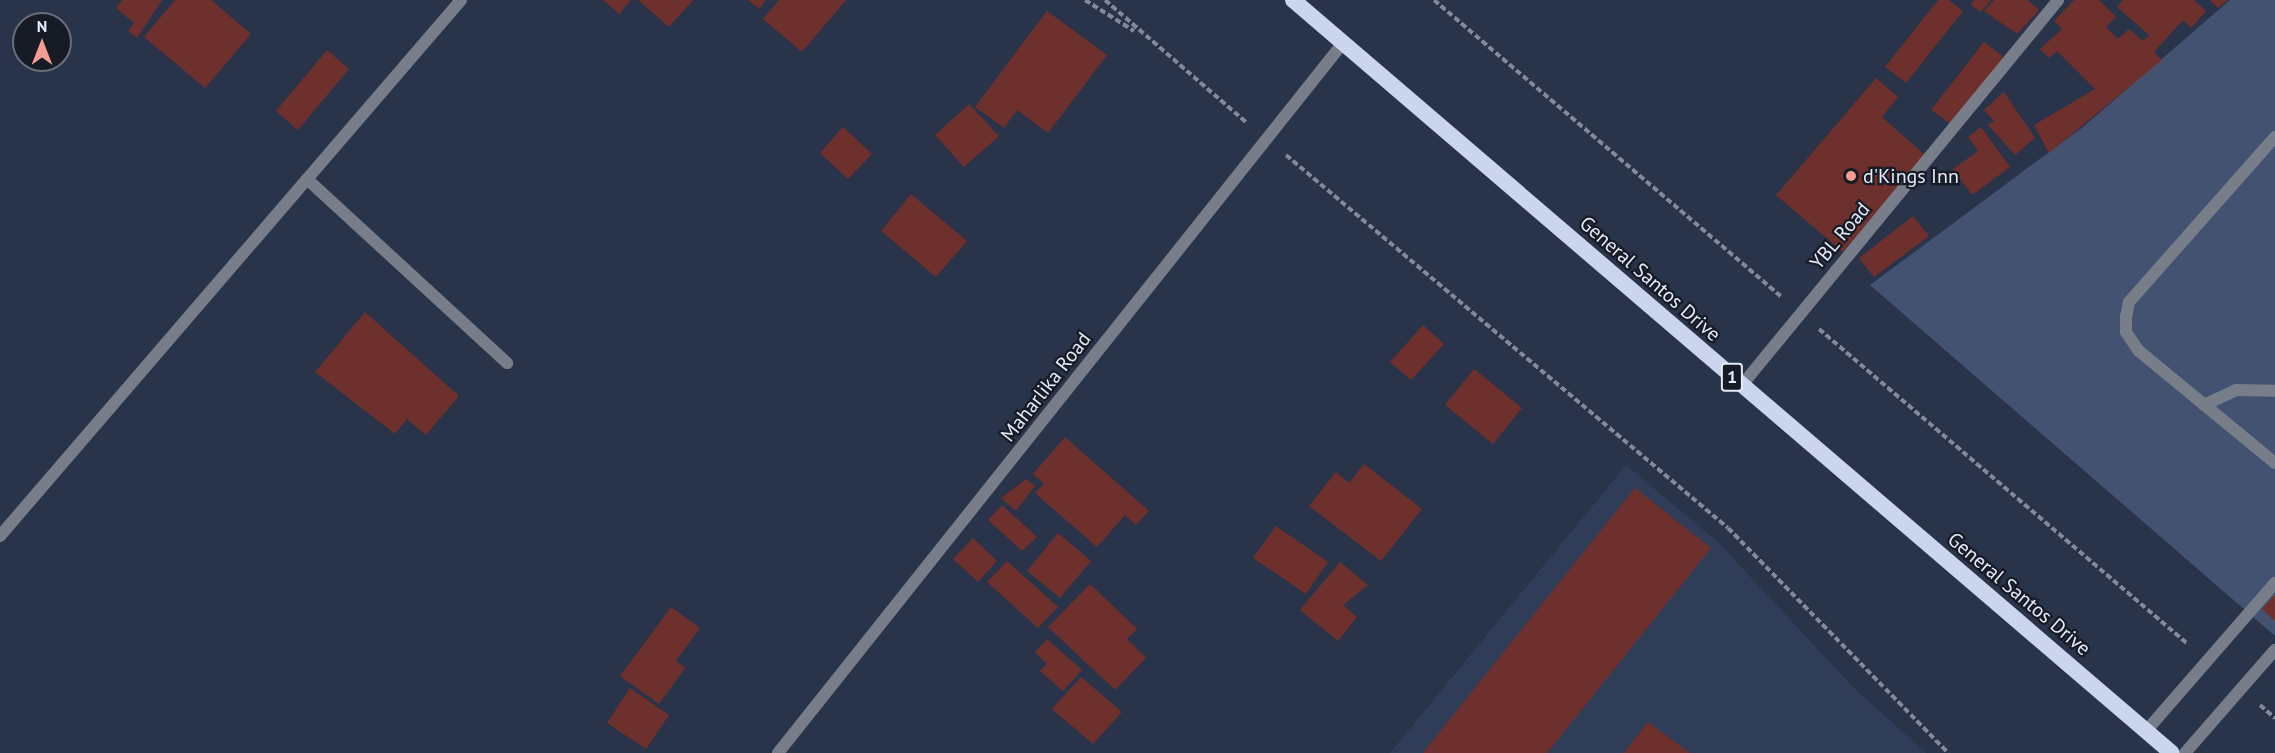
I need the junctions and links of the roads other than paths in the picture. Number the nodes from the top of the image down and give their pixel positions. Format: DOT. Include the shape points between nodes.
graph roads {
  1 [pos="461,0"];
  2 [pos="1293,0"];
  3 [pos="2058,0"];
  4 [pos="1343,43"];
  5 [pos="2275,137"];
  6 [pos="307,179"];
  7 [pos="507,363"];
  8 [pos="1742,386"];
  9 [pos="2275,391"];
  10 [pos="2204,405"];
  11 [pos="2275,463"];
  12 [pos="0,536"];
  13 [pos="2275,583"];
  14 [pos="2275,650"];
  15 [pos="2147,730"];
  16 [pos="778,753"];
  17 [pos="2172,753"];
  18 [pos="2185,753"];
  1 -- 6 [label="street"];
  2 -- 4 [label="highway, General Santos Drive / 1"];
  3 -- 8 [label="street, YBL Road"];
  4 -- 8 [label="highway, General Santos Drive / 1"];
  4 -- 16 [label="street, Maharlika Road" via="1264,137"];
  5 -- 10 [label="street" via="2129,303 2126,332 2139,351"];
  6 -- 7 [label="street"];
  6 -- 12 [label="street"];
  8 -- 15 [label="highway, General Santos Drive / 1"];
  9 -- 10 [label="street" via="2236,390"];
  10 -- 11 [label="street"];
  13 -- 15 [label="street"];
  14 -- 18 [label="street"];
  15 -- 17 [label="highway, General Santos Drive / 1"];
}
